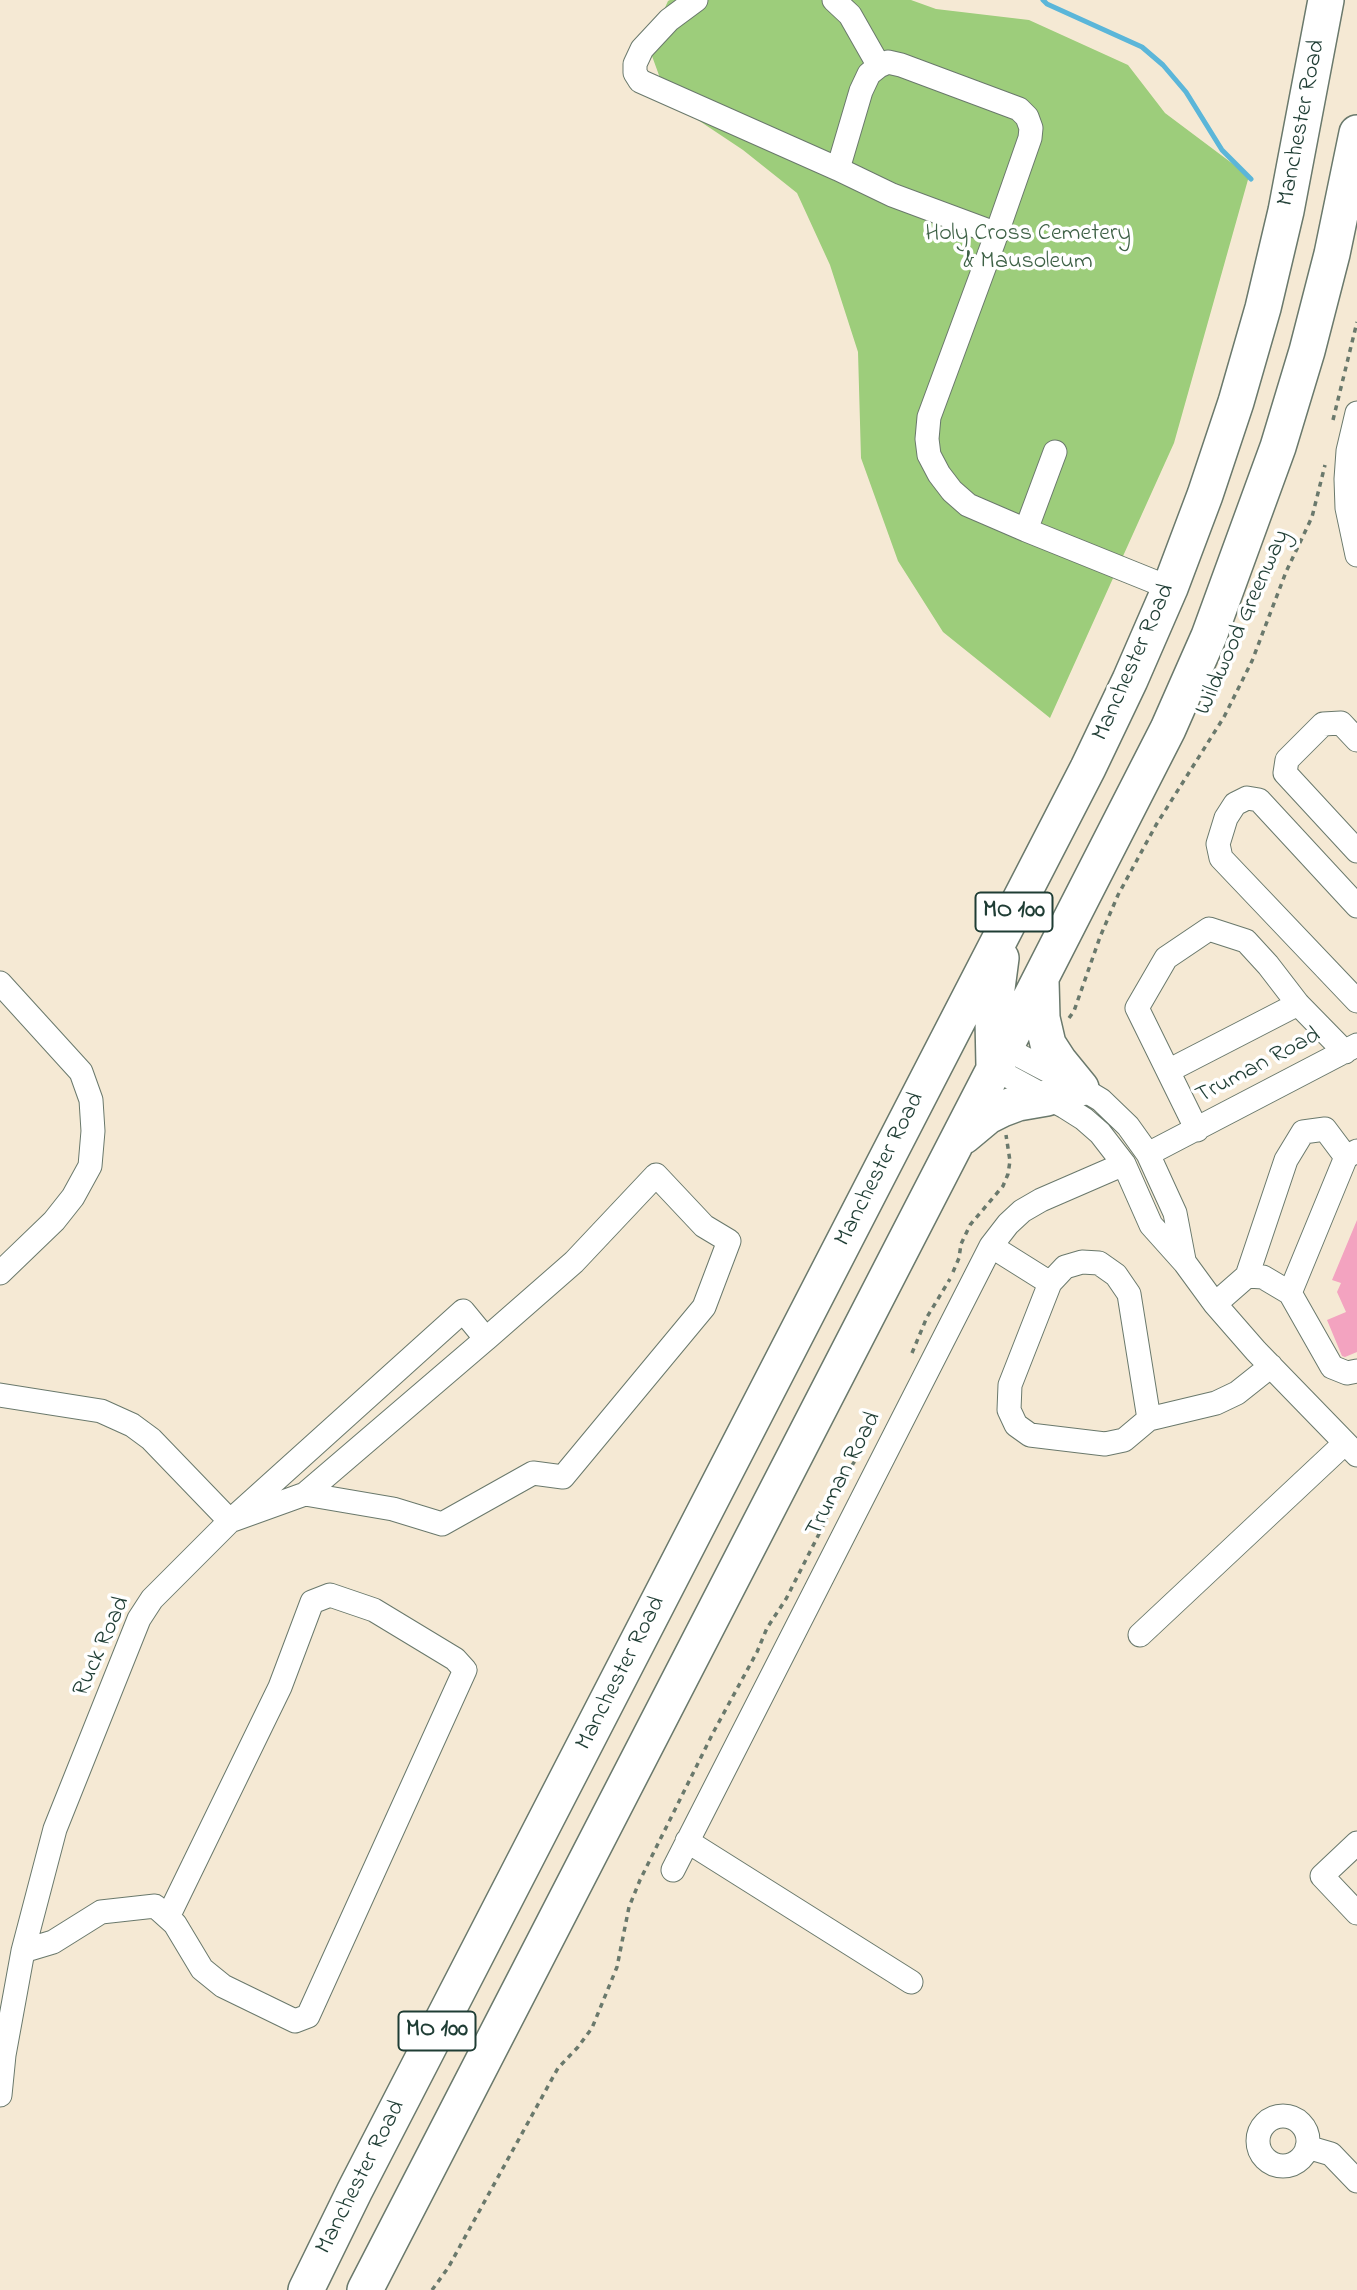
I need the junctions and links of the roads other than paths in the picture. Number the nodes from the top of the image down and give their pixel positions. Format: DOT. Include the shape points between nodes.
graph roads {
  1 [pos="696,0"];
  2 [pos="834,0"];
  3 [pos="1326,0"];
  4 [pos="879,66"];
  5 [pos="1357,134"];
  6 [pos="838,169"];
  7 [pos="997,234"];
  8 [pos="1357,413"];
  9 [pos="1055,452"];
  10 [pos="1354,529"];
  11 [pos="1026,530"];
  12 [pos="1357,555"];
  13 [pos="1170,588"];
  14 [pos="1357,740"];
  15 [pos="1357,851"];
  16 [pos="1357,906"];
  17 [pos="1007,926"];
  18 [pos="1041,978"];
  19 [pos="0,983"];
  20 [pos="1357,1001"];
  21 [pos="1298,1004"];
  22 [pos="1351,1048"];
  23 [pos="997,1054"];
  24 [pos="933,1069"];
  25 [pos="1168,1071"];
  26 [pos="1081,1088"];
  27 [pos="1047,1098"];
  28 [pos="1197,1130"];
  29 [pos="956,1143"];
  30 [pos="1148,1154"];
  31 [pos="1352,1154"];
  32 [pos="1124,1164"];
  33 [pos="991,1246"];
  34 [pos="1185,1263"];
  35 [pos="0,1273"];
  36 [pos="1247,1276"];
  37 [pos="1050,1283"];
  38 [pos="1290,1293"];
  39 [pos="1215,1304"];
  40 [pos="486,1339"];
  41 [pos="1271,1366"];
  42 [pos="1357,1371"];
  43 [pos="0,1395"];
  44 [pos="1149,1419"];
  45 [pos="1351,1449"];
  46 [pos="305,1494"];
  47 [pos="230,1521"];
  48 [pos="1140,1635"];
  49 [pos="687,1841"];
  50 [pos="1357,1843"];
  51 [pos="673,1870"];
  52 [pos="1357,1913"];
  53 [pos="168,1917"];
  54 [pos="23,1951"];
  55 [pos="911,1982"];
  56 [pos="0,2095"];
  57 [pos="1307,2147"];
  58 [pos="1357,2181"];
  59 [pos="306,2290"];
  60 [pos="365,2290"];
  1 -- 6 [label="street" via="642,49 635,64 640,81"];
  2 -- 4 [label="street" via="850,15"];
  3 -- 13 [label="highway, Manchester Road / MO 100" via="1289,199 1263,307 1231,415"];
  4 -- 6 [label="street" via="861,91"];
  4 -- 7 [label="street" via="888,62 901,65 1019,109 1027,117 1030,138"];
  5 -- 18 [label="highway, MO 100" via="1307,351 1241,554 1168,729"];
  6 -- 7 [label="street" via="892,195"];
  7 -- 11 [label="street" via="929,417 927,439 929,455 951,491 968,505"];
  8 -- 10 [label="street" via="1346,479"];
  9 -- 11 [label="street"];
  10 -- 12 [label="street"];
  11 -- 13 [label="street"];
  13 -- 17 [label="highway, Manchester Road / MO 100" via="1094,755"];
  14 -- 15 [label="street" via="1341,723 1323,724 1287,760 1285,774"];
  16 -- 20 [label="street" via="1259,800 1235,804 1218,844 1221,858"];
  17 -- 23 [label="highway" via="996,985"];
  17 -- 24 [label="highway, Manchester Road / MO 100"];
  18 -- 23 [label="highway, MO 100"];
  18 -- 26 [label="highway" via="1048,1044"];
  19 -- 35 [label="street" via="81,1072 91,1100 93,1131 90,1166 73,1197"];
  21 -- 22 [label="street"];
  21 -- 25 [label="street"];
  21 -- 25 [label="street" via="1246,941 1209,929 1166,958 1137,1008"];
  22 -- 28 [label="street, Truman Road"];
  23 -- 24 [label="highway" via="971,1048"];
  23 -- 26 [label="street"];
  23 -- 27 [label="street"];
  23 -- 29 [label="highway, MO 100"];
  24 -- 59 [label="highway, Manchester Road / MO 100"];
  25 -- 28 [label="street"];
  26 -- 30 [label="street" via="1117,1114"];
  27 -- 29 [label="highway" via="1002,1109"];
  27 -- 32 [label="street" via="1084,1119"];
  28 -- 30 [label="street, Truman Road"];
  29 -- 60 [label="highway, MO 100"];
  30 -- 34 [label="street" via="1175,1213"];
  31 -- 36 [label="street" via="1325,1129 1303,1132 1286,1160"];
  31 -- 38 [label="street"];
  32 -- 33 [label="street, Truman Road" via="1022,1211"];
  32 -- 34 [label="street" via="1151,1225"];
  33 -- 37 [label="street"];
  33 -- 49 [label="street, Truman Road"];
  34 -- 39 [label="street"];
  36 -- 38 [label="street" via="1263,1277"];
  36 -- 39 [label="street"];
  37 -- 44 [label="street" via="1065,1267 1082,1262 1099,1263 1116,1275 1129,1294"];
  37 -- 44 [label="street" via="1010,1385 1009,1410 1016,1425 1030,1435 1105,1444 1124,1440"];
  38 -- 42 [label="street" via="1332,1367 1346,1373"];
  39 -- 41 [label="street"];
  40 -- 46 [label="street"];
  40 -- 46 [label="street" via="574,1262 656,1175 704,1226 729,1241 704,1307 563,1477 533,1472 442,1524 393,1509"];
  40 -- 47 [label="street, Ruck Road" via="463,1311"];
  41 -- 44 [label="street" via="1237,1393"];
  41 -- 45 [label="street"];
  43 -- 47 [label="street" via="101,1411 132,1425"];
  45 -- 48 [label="street"];
  46 -- 47 [label="street"];
  47 -- 54 [label="street, Ruck Road" via="139,1619 55,1829"];
  49 -- 51 [label="street, Truman Road"];
  49 -- 55 [label="street"];
  50 -- 52 [label="street" via="1322,1876"];
  53 -- 53 [label="street" via="202,1969 223,1986 295,2021 308,2016 465,1670 455,1659 374,1610 330,1595 312,1602 281,1687"];
  53 -- 54 [label="street" via="155,1906 101,1912 53,1942"];
  54 -- 56 [label="street, Ruck Road"];
  57 -- 58 [label="street" via="1331,2154"];
}
